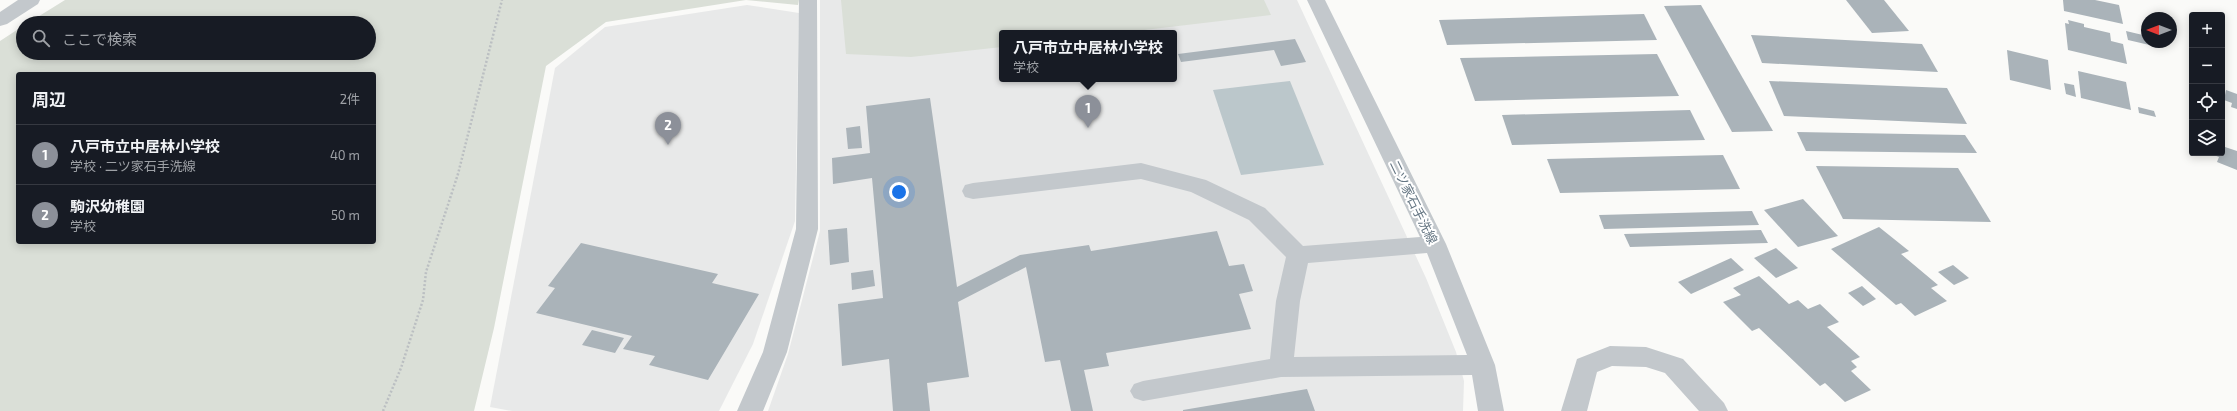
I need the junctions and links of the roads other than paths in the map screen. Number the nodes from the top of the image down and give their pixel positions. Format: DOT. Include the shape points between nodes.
graph roads {
  1 [pos="31,0"];
  2 [pos="808,0"];
  3 [pos="1316,0"];
  4 [pos="0,20"];
  5 [pos="973,191"];
  6 [pos="1435,244"];
  7 [pos="1298,255"];
  8 [pos="1483,365"];
  9 [pos="1281,367"];
  10 [pos="1143,391"];
  11 [pos="750,411"];
  12 [pos="1491,411"];
  13 [pos="1574,411"];
  14 [pos="1715,411"];
  1 -- 4 [label="street"];
  2 -- 11 [label="street" via="807,229 775,352"];
  3 -- 6 [label="street, 二ツ家石手洗線"];
  5 -- 7 [label="street" via="1141,171 1198,186 1257,214"];
  6 -- 7 [label="street"];
  6 -- 8 [label="street, 二ツ家石手洗線"];
  7 -- 9 [label="street" via="1288,301"];
  8 -- 9 [label="street"];
  8 -- 12 [label="street, 二ツ家石手洗線"];
  9 -- 10 [label="street"];
  13 -- 14 [label="street" via="1586,366 1610,356 1646,357 1674,366"];
}
